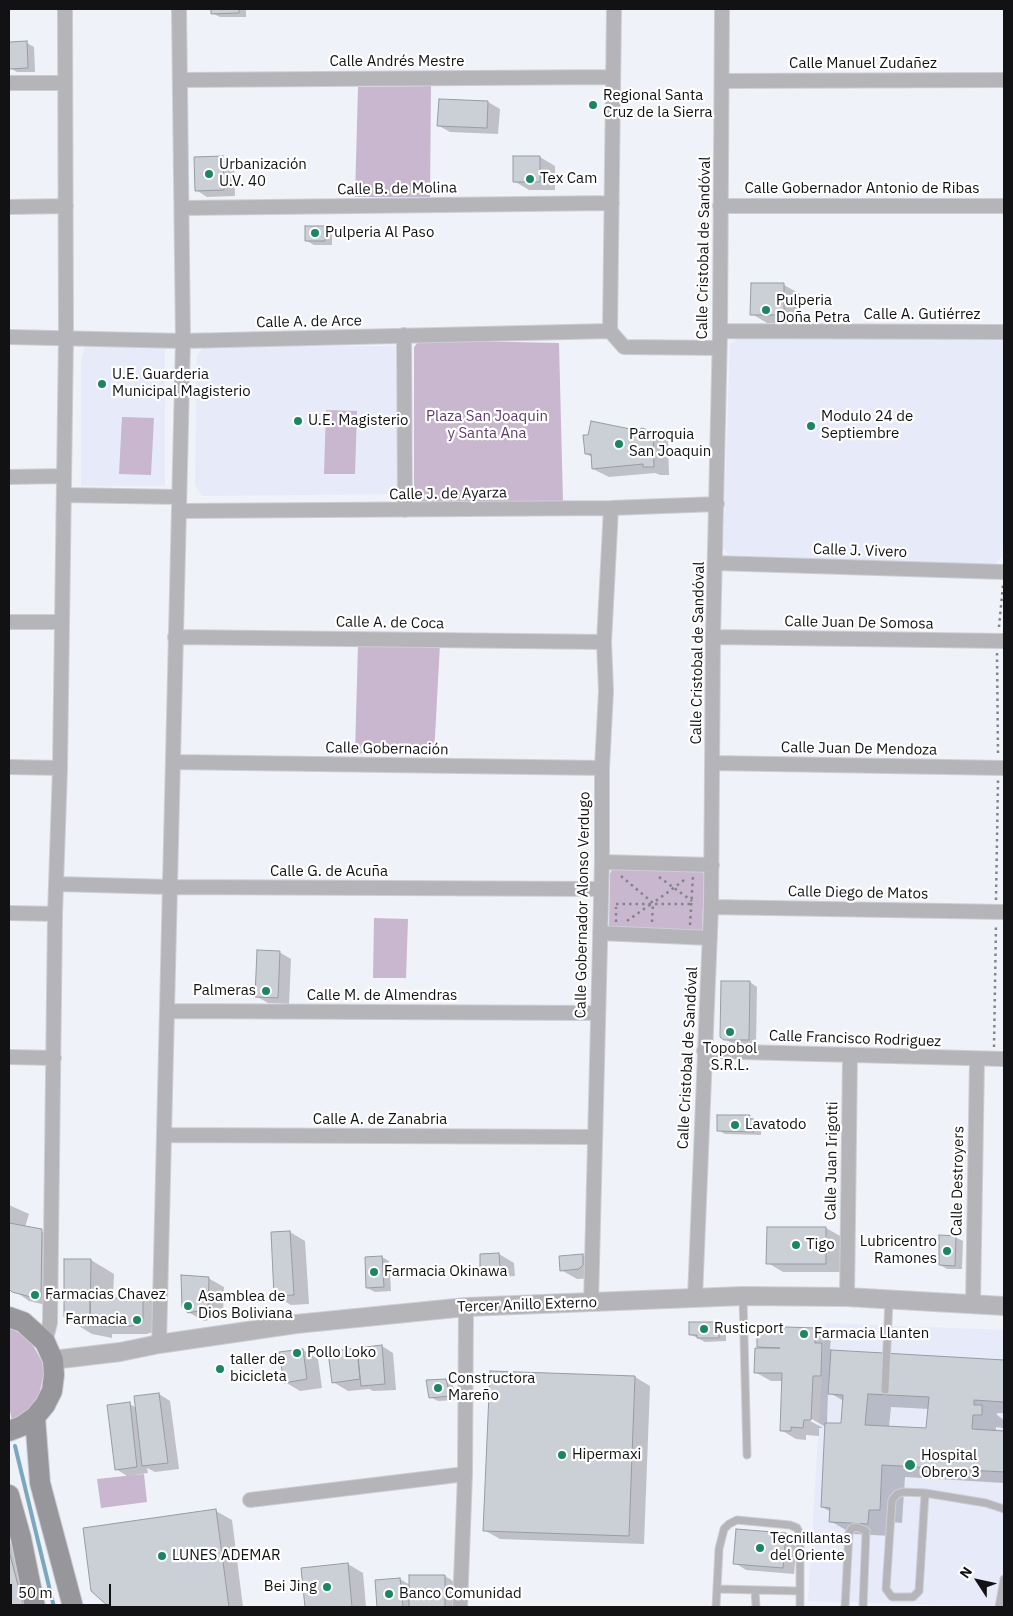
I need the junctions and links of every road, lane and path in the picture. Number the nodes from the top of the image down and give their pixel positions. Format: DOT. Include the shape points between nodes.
graph roads {
  1 [pos="65,9"];
  2 [pos="179,9"];
  3 [pos="614,9"];
  4 [pos="722,9"];
  5 [pos="613,77"];
  6 [pos="180,80"];
  7 [pos="1004,80"];
  8 [pos="722,81"];
  9 [pos="9,83"];
  10 [pos="66,83"];
  11 [pos="612,204"];
  12 [pos="66,206"];
  13 [pos="720,206"];
  14 [pos="1004,206"];
  15 [pos="9,207"];
  16 [pos="183,208"];
  17 [pos="610,331"];
  18 [pos="720,331"];
  19 [pos="1004,332"];
  20 [pos="404,335"];
  21 [pos="9,337"];
  22 [pos="66,337"];
  23 [pos="183,341"];
  24 [pos="719,348"];
  25 [pos="64,476"];
  26 [pos="9,477"];
  27 [pos="64,495"];
  28 [pos="179,504"];
  29 [pos="717,504"];
  30 [pos="610,508"];
  31 [pos="405,510"];
  32 [pos="715,563"];
  33 [pos="1004,566"];
  34 [pos="1004,572"];
  35 [pos="9,622"];
  36 [pos="62,622"];
  37 [pos="175,637"];
  38 [pos="713,637"];
  39 [pos="1001,641"];
  40 [pos="604,642"];
  41 [pos="173,762"];
  42 [pos="713,763"];
  43 [pos="9,767"];
  44 [pos="60,768"];
  45 [pos="602,768"];
  46 [pos="1001,768"];
  47 [pos="602,862"];
  48 [pos="712,865"];
  49 [pos="616,872"];
  50 [pos="658,877"];
  51 [pos="57,884"];
  52 [pos="168,887"];
  53 [pos="673,888"];
  54 [pos="601,889"];
  55 [pos="653,903"];
  56 [pos="692,903"];
  57 [pos="616,904"];
  58 [pos="711,907"];
  59 [pos="1000,912"];
  60 [pos="9,913"];
  61 [pos="56,914"];
  62 [pos="626,923"];
  63 [pos="689,927"];
  64 [pos="652,928"];
  65 [pos="600,933"];
  66 [pos="710,938"];
  67 [pos="167,1011"];
  68 [pos="598,1012"];
  69 [pos="704,1051"];
  70 [pos="850,1056"];
  71 [pos="9,1057"];
  72 [pos="54,1058"];
  73 [pos="977,1059"];
  74 [pos="999,1059"];
  75 [pos="164,1135"];
  76 [pos="595,1137"];
  77 [pos="743,1296"];
  78 [pos="847,1297"];
  79 [pos="695,1298"];
  80 [pos="889,1299"];
  81 [pos="591,1303"];
  82 [pos="973,1304"];
  83 [pos="1004,1306"];
  84 [pos="466,1307"];
  85 [pos="9,1317"];
  86 [pos="159,1344"];
  87 [pos="49,1351"];
  88 [pos="885,1390"];
  89 [pos="35,1417"];
  90 [pos="9,1431"];
  91 [pos="747,1455"];
  92 [pos="465,1474"];
  93 [pos="925,1493"];
  94 [pos="9,1495"];
  95 [pos="250,1500"];
  96 [pos="1004,1509"];
  97 [pos="1004,1579"];
  98 [pos="717,1589"];
  99 [pos="755,1590"];
  100 [pos="800,1591"];
  101 [pos="35,1607"];
  102 [pos="73,1607"];
  103 [pos="460,1607"];
  104 [pos="716,1607"];
  105 [pos="756,1607"];
  106 [pos="800,1607"];
  107 [pos="845,1607"];
  108 [pos="863,1607"];
  109 [pos="999,1607"];
  1 -- 10 [label="street"];
  2 -- 6 [label="street"];
  3 -- 5 [label="street"];
  4 -- 8 [label="street, Calle Cristobal de Sandóval"];
  5 -- 6 [label="street, Calle Andrés Mestre"];
  5 -- 11 [label="street"];
  6 -- 16 [label="street"];
  7 -- 8 [label="street, Calle Manuel Zudañez"];
  8 -- 13 [label="street, Calle Cristobal de Sandóval"];
  9 -- 10 [label="street"];
  10 -- 12 [label="street"];
  11 -- 16 [label="street, Calle B. de Molina"];
  11 -- 17 [label="street"];
  12 -- 15 [label="street"];
  12 -- 22 [label="street"];
  13 -- 14 [label="street, Calle Gobernador Antonio de Ribas"];
  13 -- 18 [label="street, Calle Cristobal de Sandóval"];
  16 -- 23 [label="street"];
  17 -- 20 [label="street, Calle A. de Arce"];
  17 -- 24 [label="street" via="624,347"];
  18 -- 19 [label="street, Calle A. Gutiérrez"];
  18 -- 24 [label="street, Calle Cristobal de Sandóval"];
  20 -- 23 [label="street, Calle A. de Arce"];
  20 -- 31 [label="street"];
  21 -- 22 [label="street, Calle A. de Arce"];
  22 -- 23 [label="street, Calle A. de Arce"];
  22 -- 25 [label="street"];
  23 -- 28 [label="street"];
  24 -- 29 [label="street, Calle Cristobal de Sandóval"];
  25 -- 26 [label="street"];
  25 -- 27 [label="street"];
  27 -- 28 [label="street, Calle J. de Ayarza"];
  27 -- 36 [label="street"];
  28 -- 31 [label="street, Calle J. de Ayarza"];
  28 -- 37 [label="street"];
  29 -- 30 [label="street, Calle J. de Ayarza"];
  29 -- 32 [label="street, Calle Cristobal de Sandóval"];
  30 -- 31 [label="street, Calle J. de Ayarza"];
  30 -- 40 [label="street, Calle Gobernador Alonso Verdugo"];
  32 -- 34 [label="street, Calle J. Vivero"];
  32 -- 38 [label="street, Calle Cristobal de Sandóval"];
  33 -- 34 [label="street"];
  34 -- 39 [label="path"];
  35 -- 36 [label="street"];
  36 -- 44 [label="street"];
  37 -- 40 [label="street, Calle A. de Coca"];
  37 -- 41 [label="street"];
  38 -- 39 [label="street, Calle Juan De Somosa"];
  38 -- 42 [label="street, Calle Cristobal de Sandóval"];
  39 -- 46 [label="path"];
  40 -- 45 [label="street, Calle Gobernador Alonso Verdugo" via="606,690"];
  41 -- 45 [label="street, Calle Gobernación"];
  41 -- 52 [label="street"];
  42 -- 46 [label="street, Calle Juan De Mendoza"];
  42 -- 48 [label="street, Calle Cristobal de Sandóval"];
  43 -- 44 [label="street"];
  44 -- 51 [label="street"];
  45 -- 47 [label="street, Calle Gobernador Alonso Verdugo"];
  46 -- 59 [label="path"];
  47 -- 48 [label="street"];
  47 -- 54 [label="street, Calle Gobernador Alonso Verdugo"];
  48 -- 58 [label="street, Calle Cristobal de Sandóval"];
  49 -- 55 [label="path"];
  50 -- 53 [label="path"];
  51 -- 52 [label="street, Calle G. de Acuña"];
  51 -- 61 [label="street"];
  52 -- 54 [label="street, Calle G. de Acuña"];
  52 -- 67 [label="street"];
  53 -- 55 [label="path"];
  53 -- 56 [label="path"];
  53 -- 56 [label="path" via="692,873"];
  54 -- 65 [label="street, Calle Gobernador Alonso Verdugo"];
  55 -- 56 [label="path"];
  55 -- 57 [label="path"];
  55 -- 62 [label="path"];
  55 -- 64 [label="path"];
  56 -- 63 [label="path"];
  58 -- 59 [label="street, Calle Diego de Matos"];
  58 -- 66 [label="street, Calle Cristobal de Sandóval"];
  59 -- 74 [label="path"];
  60 -- 61 [label="street"];
  61 -- 72 [label="street"];
  65 -- 66 [label="street"];
  65 -- 68 [label="street, Calle Gobernador Alonso Verdugo"];
  66 -- 69 [label="street, Calle Cristobal de Sandóval"];
  67 -- 68 [label="street, Calle M. de Almendras"];
  67 -- 75 [label="street"];
  68 -- 76 [label="street, Calle Gobernador Alonso Verdugo"];
  69 -- 70 [label="street, Calle Francisco Rodriguez"];
  69 -- 79 [label="street, Calle Cristobal de Sandóval"];
  70 -- 73 [label="street, Calle Francisco Rodriguez"];
  70 -- 78 [label="street, Calle Juan Irigotti"];
  71 -- 72 [label="street"];
  72 -- 87 [label="street"];
  73 -- 74 [label="street, Calle Francisco Rodriguez"];
  73 -- 82 [label="street, Calle Destroyers"];
  75 -- 76 [label="street, Calle A. de Zanabria"];
  75 -- 86 [label="street"];
  76 -- 81 [label="street, Calle Gobernador Alonso Verdugo"];
  77 -- 78 [label="street, Tercer Anillo Externo"];
  77 -- 79 [label="street, Tercer Anillo Externo"];
  77 -- 91 [label="lane"];
  78 -- 80 [label="street, Tercer Anillo Externo"];
  79 -- 81 [label="street, Tercer Anillo Externo"];
  80 -- 82 [label="street, Tercer Anillo Externo"];
  80 -- 88 [label="lane"];
  81 -- 84 [label="street, Tercer Anillo Externo"];
  82 -- 83 [label="street, Tercer Anillo Externo"];
  84 -- 86 [label="street, Tercer Anillo Externo" via="296,1324"];
  84 -- 92 [label="street"];
  85 -- 87 [label="main road" via="23,1322"];
  86 -- 87 [label="street, Tercer Anillo Externo" via="120,1352"];
  87 -- 89 [label="main road" via="54,1375 52,1391"];
  89 -- 90 [label="main road"];
  89 -- 102 [label="main road" via="40,1483"];
  92 -- 95 [label="street"];
  92 -- 103 [label="street"];
  93 -- 93 [label="lane" via="903,1492 892,1500 886,1589 892,1597 913,1597 919,1591"];
  93 -- 96 [label="lane"];
  94 -- 101 [label="main road"];
  97 -- 109 [label="lane"];
  98 -- 99 [label="lane"];
  98 -- 100 [label="lane" via="724,1529 737,1520 797,1528 800,1534"];
  98 -- 104 [label="lane"];
  99 -- 100 [label="lane"];
  99 -- 105 [label="lane"];
  100 -- 106 [label="lane"];
  107 -- 108 [label="lane" via="849,1533 857,1527 866,1531"];
}
